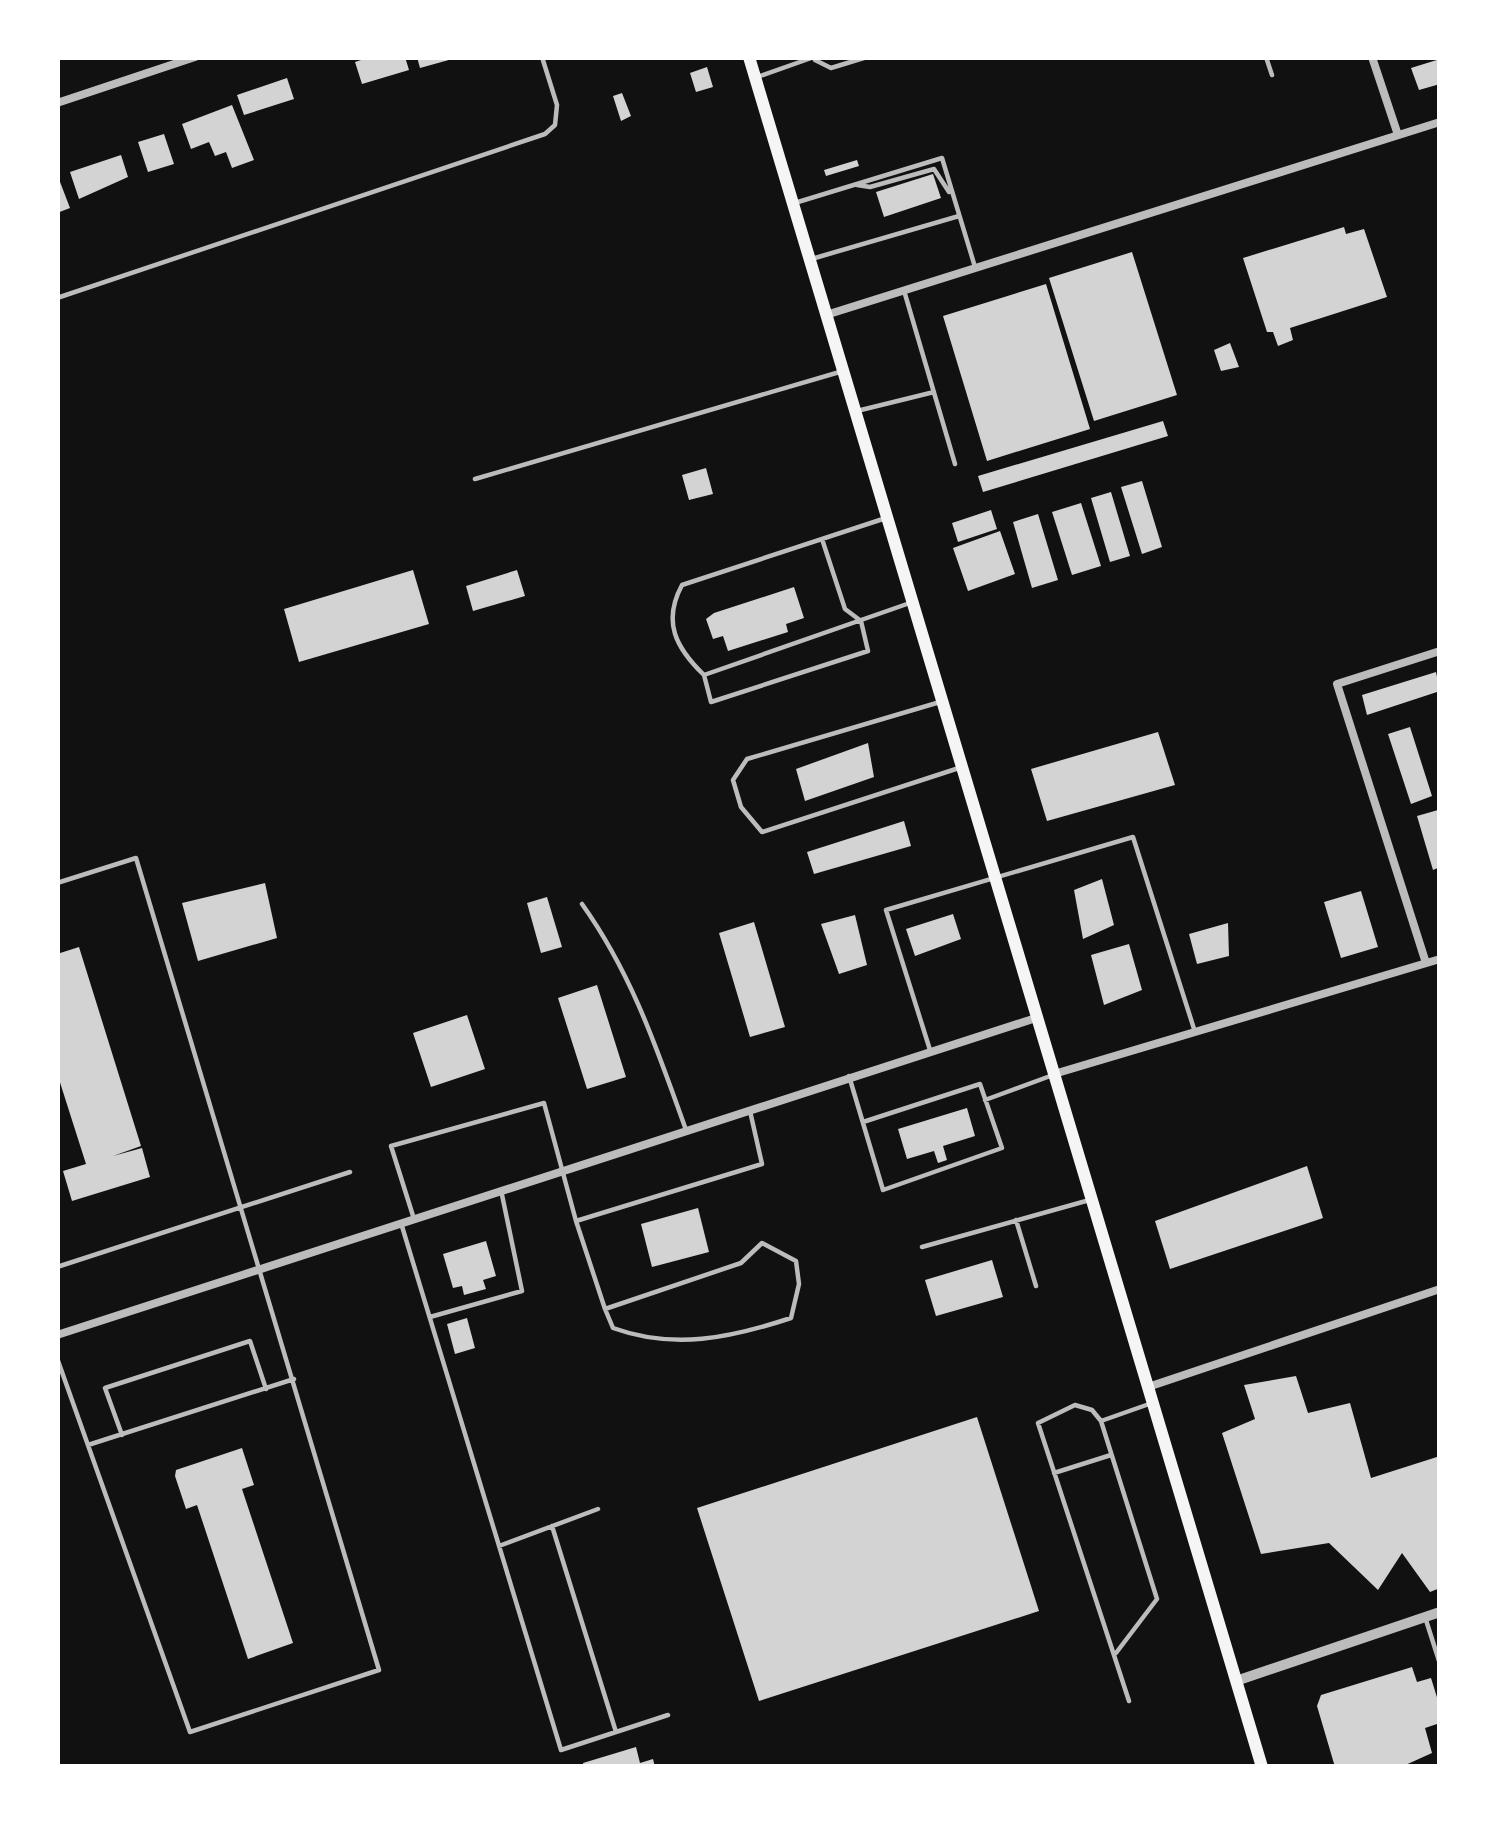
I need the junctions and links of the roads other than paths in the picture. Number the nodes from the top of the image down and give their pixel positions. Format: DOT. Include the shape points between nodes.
graph roads {
  1 [pos="196,57"];
  2 [pos="542,57"];
  3 [pos="749,57"];
  4 [pos="867,57"];
  5 [pos="1266,57"];
  6 [pos="1372,57"];
  7 [pos="814,59"];
  8 [pos="1272,75"];
  9 [pos="755,77"];
  10 [pos="57,103"];
  11 [pos="1440,122"];
  12 [pos="1398,135"];
  13 [pos="853,185"];
  14 [pos="953,196"];
  15 [pos="793,203"];
  16 [pos="959,215"];
  17 [pos="810,260"];
  18 [pos="976,271"];
  19 [pos="905,294"];
  20 [pos="57,298"];
  21 [pos="826,315"];
  22 [pos="843,371"];
  23 [pos="934,392"];
  24 [pos="855,412"];
  25 [pos="956,464"];
  26 [pos="475,479"];
  27 [pos="887,518"];
  28 [pos="822,539"];
  29 [pos="913,602"];
  30 [pos="861,621"];
  31 [pos="1440,651"];
  32 [pos="704,675"];
  33 [pos="942,701"];
  34 [pos="962,767"];
  35 [pos="995,878"];
  36 [pos="57,884"];
  37 [pos="582,904"];
  38 [pos="1440,959"];
  39 [pos="1426,963"];
  40 [pos="1037,1017"];
  41 [pos="1195,1032"];
  42 [pos="930,1050"];
  43 [pos="1054,1074"];
  44 [pos="849,1076"];
  45 [pos="985,1100"];
  46 [pos="749,1109"];
  47 [pos="863,1122"];
  48 [pos="686,1130"];
  49 [pos="562,1170"];
  50 [pos="350,1172"];
  51 [pos="501,1190"];
  52 [pos="1092,1199"];
  53 [pos="244,1209"];
  54 [pos="414,1219"];
  55 [pos="1016,1220"];
  56 [pos="576,1221"];
  57 [pos="400,1223"];
  58 [pos="922,1246"];
  59 [pos="57,1268"];
  60 [pos="262,1268"];
  61 [pos="1036,1286"];
  62 [pos="1440,1289"];
  63 [pos="605,1309"];
  64 [pos="430,1318"];
  65 [pos="57,1336"];
  66 [pos="57,1358"];
  67 [pos="294,1379"];
  68 [pos="1148,1388"];
  69 [pos="266,1389"];
  70 [pos="1153,1403"];
  71 [pos="1101,1421"];
  72 [pos="122,1435"];
  73 [pos="88,1445"];
  74 [pos="1112,1455"];
  75 [pos="1054,1473"];
  76 [pos="598,1509"];
  77 [pos="552,1526"];
  78 [pos="499,1546"];
  79 [pos="1440,1612"];
  80 [pos="1425,1617"];
  81 [pos="1116,1653"];
  82 [pos="1440,1664"];
  83 [pos="1236,1682"];
  84 [pos="1129,1701"];
  85 [pos="668,1715"];
  86 [pos="616,1732"];
  87 [pos="1262,1767"];
  1 -- 10 [label="street"];
  2 -- 20 [label="lane" via="557,105 555,125 544,134"];
  3 -- 9 [label="main road"];
  4 -- 7 [label="lane" via="831,68"];
  5 -- 8 [label="lane"];
  6 -- 12 [label="street"];
  7 -- 9 [label="lane"];
  9 -- 15 [label="main road"];
  11 -- 12 [label="street"];
  12 -- 18 [label="street"];
  13 -- 14 [label="lane" via="934,169"];
  13 -- 14 [label="lane" via="941,158"];
  13 -- 15 [label="lane"];
  14 -- 16 [label="lane"];
  15 -- 17 [label="main road"];
  16 -- 17 [label="lane"];
  16 -- 18 [label="lane"];
  17 -- 21 [label="main road"];
  18 -- 19 [label="street"];
  19 -- 21 [label="street"];
  19 -- 23 [label="lane"];
  21 -- 22 [label="main road"];
  22 -- 24 [label="main road"];
  22 -- 26 [label="lane"];
  23 -- 24 [label="lane"];
  23 -- 25 [label="lane"];
  24 -- 27 [label="main road"];
  27 -- 28 [label="lane"];
  27 -- 29 [label="main road"];
  28 -- 30 [label="lane" via="845,609"];
  28 -- 32 [label="lane" via="682,585 670,627"];
  29 -- 30 [label="lane"];
  29 -- 33 [label="main road"];
  30 -- 32 [label="lane"];
  30 -- 32 [label="lane" via="868,651 711,702"];
  31 -- 39 [label="street" via="1337,684"];
  33 -- 34 [label="main road"];
  33 -- 34 [label="lane" via="747,759 733,780 741,807 762,832"];
  34 -- 35 [label="main road"];
  35 -- 40 [label="main road"];
  35 -- 41 [label="lane" via="1133,837"];
  35 -- 42 [label="lane" via="886,910"];
  36 -- 53 [label="lane" via="136,858"];
  37 -- 48 [label="lane" via="640,1003"];
  38 -- 39 [label="street"];
  39 -- 41 [label="street"];
  40 -- 42 [label="street"];
  40 -- 43 [label="main road"];
  41 -- 43 [label="street"];
  42 -- 44 [label="street"];
  43 -- 45 [label="lane"];
  43 -- 52 [label="main road"];
  44 -- 46 [label="street"];
  44 -- 47 [label="lane"];
  45 -- 47 [label="lane" via="980,1084"];
  45 -- 47 [label="lane" via="1002,1148 883,1190"];
  46 -- 48 [label="street"];
  46 -- 56 [label="lane" via="762,1164"];
  48 -- 49 [label="street"];
  49 -- 51 [label="street"];
  49 -- 54 [label="lane" via="544,1103 391,1146"];
  49 -- 56 [label="lane"];
  50 -- 53 [label="lane"];
  51 -- 54 [label="street"];
  51 -- 64 [label="lane" via="522,1291"];
  52 -- 55 [label="lane"];
  52 -- 68 [label="main road"];
  53 -- 59 [label="lane"];
  53 -- 60 [label="lane"];
  54 -- 57 [label="street"];
  55 -- 58 [label="lane"];
  55 -- 61 [label="lane"];
  56 -- 63 [label="lane"];
  57 -- 60 [label="street"];
  57 -- 64 [label="lane"];
  60 -- 65 [label="street"];
  60 -- 67 [label="lane"];
  62 -- 68 [label="street"];
  63 -- 63 [label="lane" via="740,1263 761,1244 796,1261 791,1318 736,1336 653,1343 614,1328"];
  64 -- 78 [label="lane"];
  66 -- 73 [label="lane"];
  67 -- 69 [label="lane"];
  67 -- 73 [label="lane" via="379,1670 190,1732"];
  68 -- 70 [label="main road"];
  69 -- 72 [label="lane"];
  69 -- 72 [label="lane" via="250,1341 105,1388"];
  70 -- 71 [label="lane"];
  70 -- 83 [label="main road"];
  71 -- 74 [label="lane"];
  71 -- 75 [label="lane" via="1075,1405 1038,1424"];
  72 -- 73 [label="lane"];
  74 -- 75 [label="lane"];
  74 -- 81 [label="lane" via="1157,1599"];
  75 -- 81 [label="lane"];
  76 -- 77 [label="lane"];
  77 -- 78 [label="lane"];
  77 -- 86 [label="lane"];
  78 -- 86 [label="lane" via="561,1750"];
  79 -- 80 [label="street"];
  80 -- 82 [label="lane"];
  80 -- 83 [label="street"];
  81 -- 84 [label="lane"];
  83 -- 87 [label="main road"];
  85 -- 86 [label="lane"];
}
